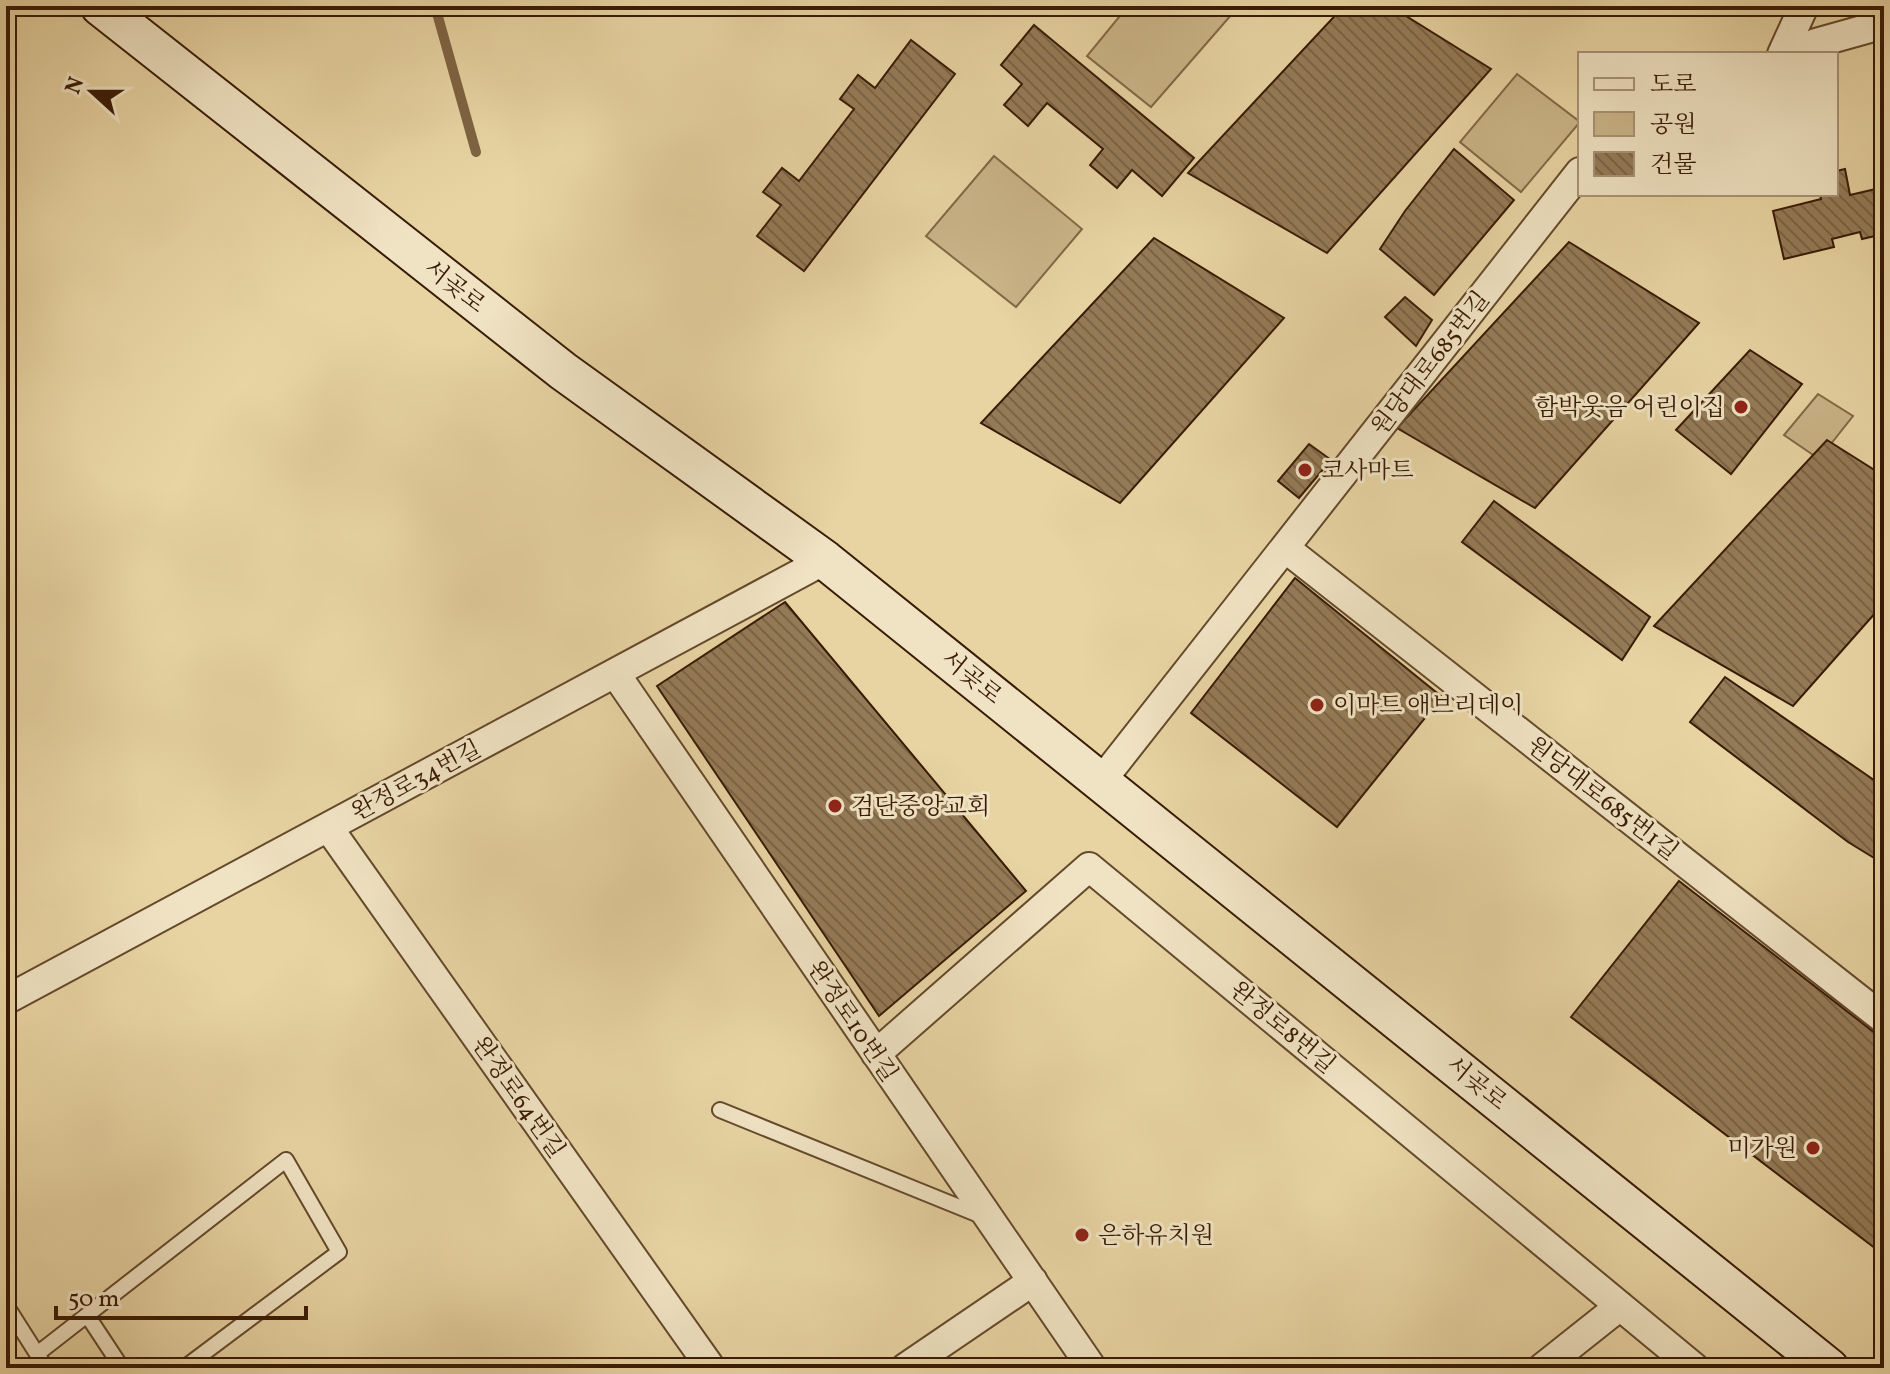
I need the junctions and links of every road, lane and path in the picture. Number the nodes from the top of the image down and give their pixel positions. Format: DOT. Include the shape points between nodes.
graph roads {
  1 [pos="100,6"];
  2 [pos="1804,6"];
  3 [pos="1884,24"];
  4 [pos="1783,52"];
  5 [pos="1799,52"];
  6 [pos="1578,175"];
  7 [pos="1285,548"];
  8 [pos="825,560"];
  9 [pos="615,673"];
  10 [pos="1102,780"];
  11 [pos="328,827"];
  12 [pos="6,1000"];
  13 [pos="1884,1019"];
  14 [pos="876,1054"];
  15 [pos="720,1110"];
  16 [pos="988,1219"];
  17 [pos="1033,1281"];
  18 [pos="6,1305"];
  19 [pos="1620,1306"];
  20 [pos="87,1315"];
  21 [pos="37,1354"];
  22 [pos="46,1368"];
  23 [pos="122,1368"];
  24 [pos="184,1368"];
  25 [pos="711,1368"];
  26 [pos="905,1368"];
  27 [pos="1092,1368"];
  28 [pos="1542,1368"];
  29 [pos="1695,1368"];
  30 [pos="1829,1368"];
  1 -- 8 [label="main road, 서곶로" via="563,371"];
  2 -- 4 [label="street"];
  3 -- 5 [label="street"];
  6 -- 7 [label="street, 원당대로685번길"];
  7 -- 10 [label="street, 원당대로685번길"];
  7 -- 13 [label="street, 원당대로685번1길"];
  8 -- 9 [label="street, 완정로34번길"];
  8 -- 10 [label="main road, 서곶로"];
  9 -- 11 [label="street, 완정로34번길"];
  9 -- 14 [label="street, 완정로10번길"];
  10 -- 30 [label="main road, 서곶로"];
  11 -- 12 [label="street, 완정로34번길"];
  11 -- 25 [label="street, 완정로64번길"];
  14 -- 16 [label="street, 완정로10번길"];
  14 -- 19 [label="street, 완정로8번길" via="1089,867"];
  15 -- 16 [label="lane"];
  16 -- 17 [label="street, 완정로10번길"];
  17 -- 26 [label="street"];
  17 -- 27 [label="street, 완정로10번길"];
  18 -- 21 [label="lane"];
  19 -- 28 [label="street"];
  19 -- 29 [label="street, 완정로8번길"];
  20 -- 21 [label="lane"];
  20 -- 23 [label="lane"];
  20 -- 24 [label="lane" via="286,1160 339,1252"];
  21 -- 22 [label="lane"];
}
